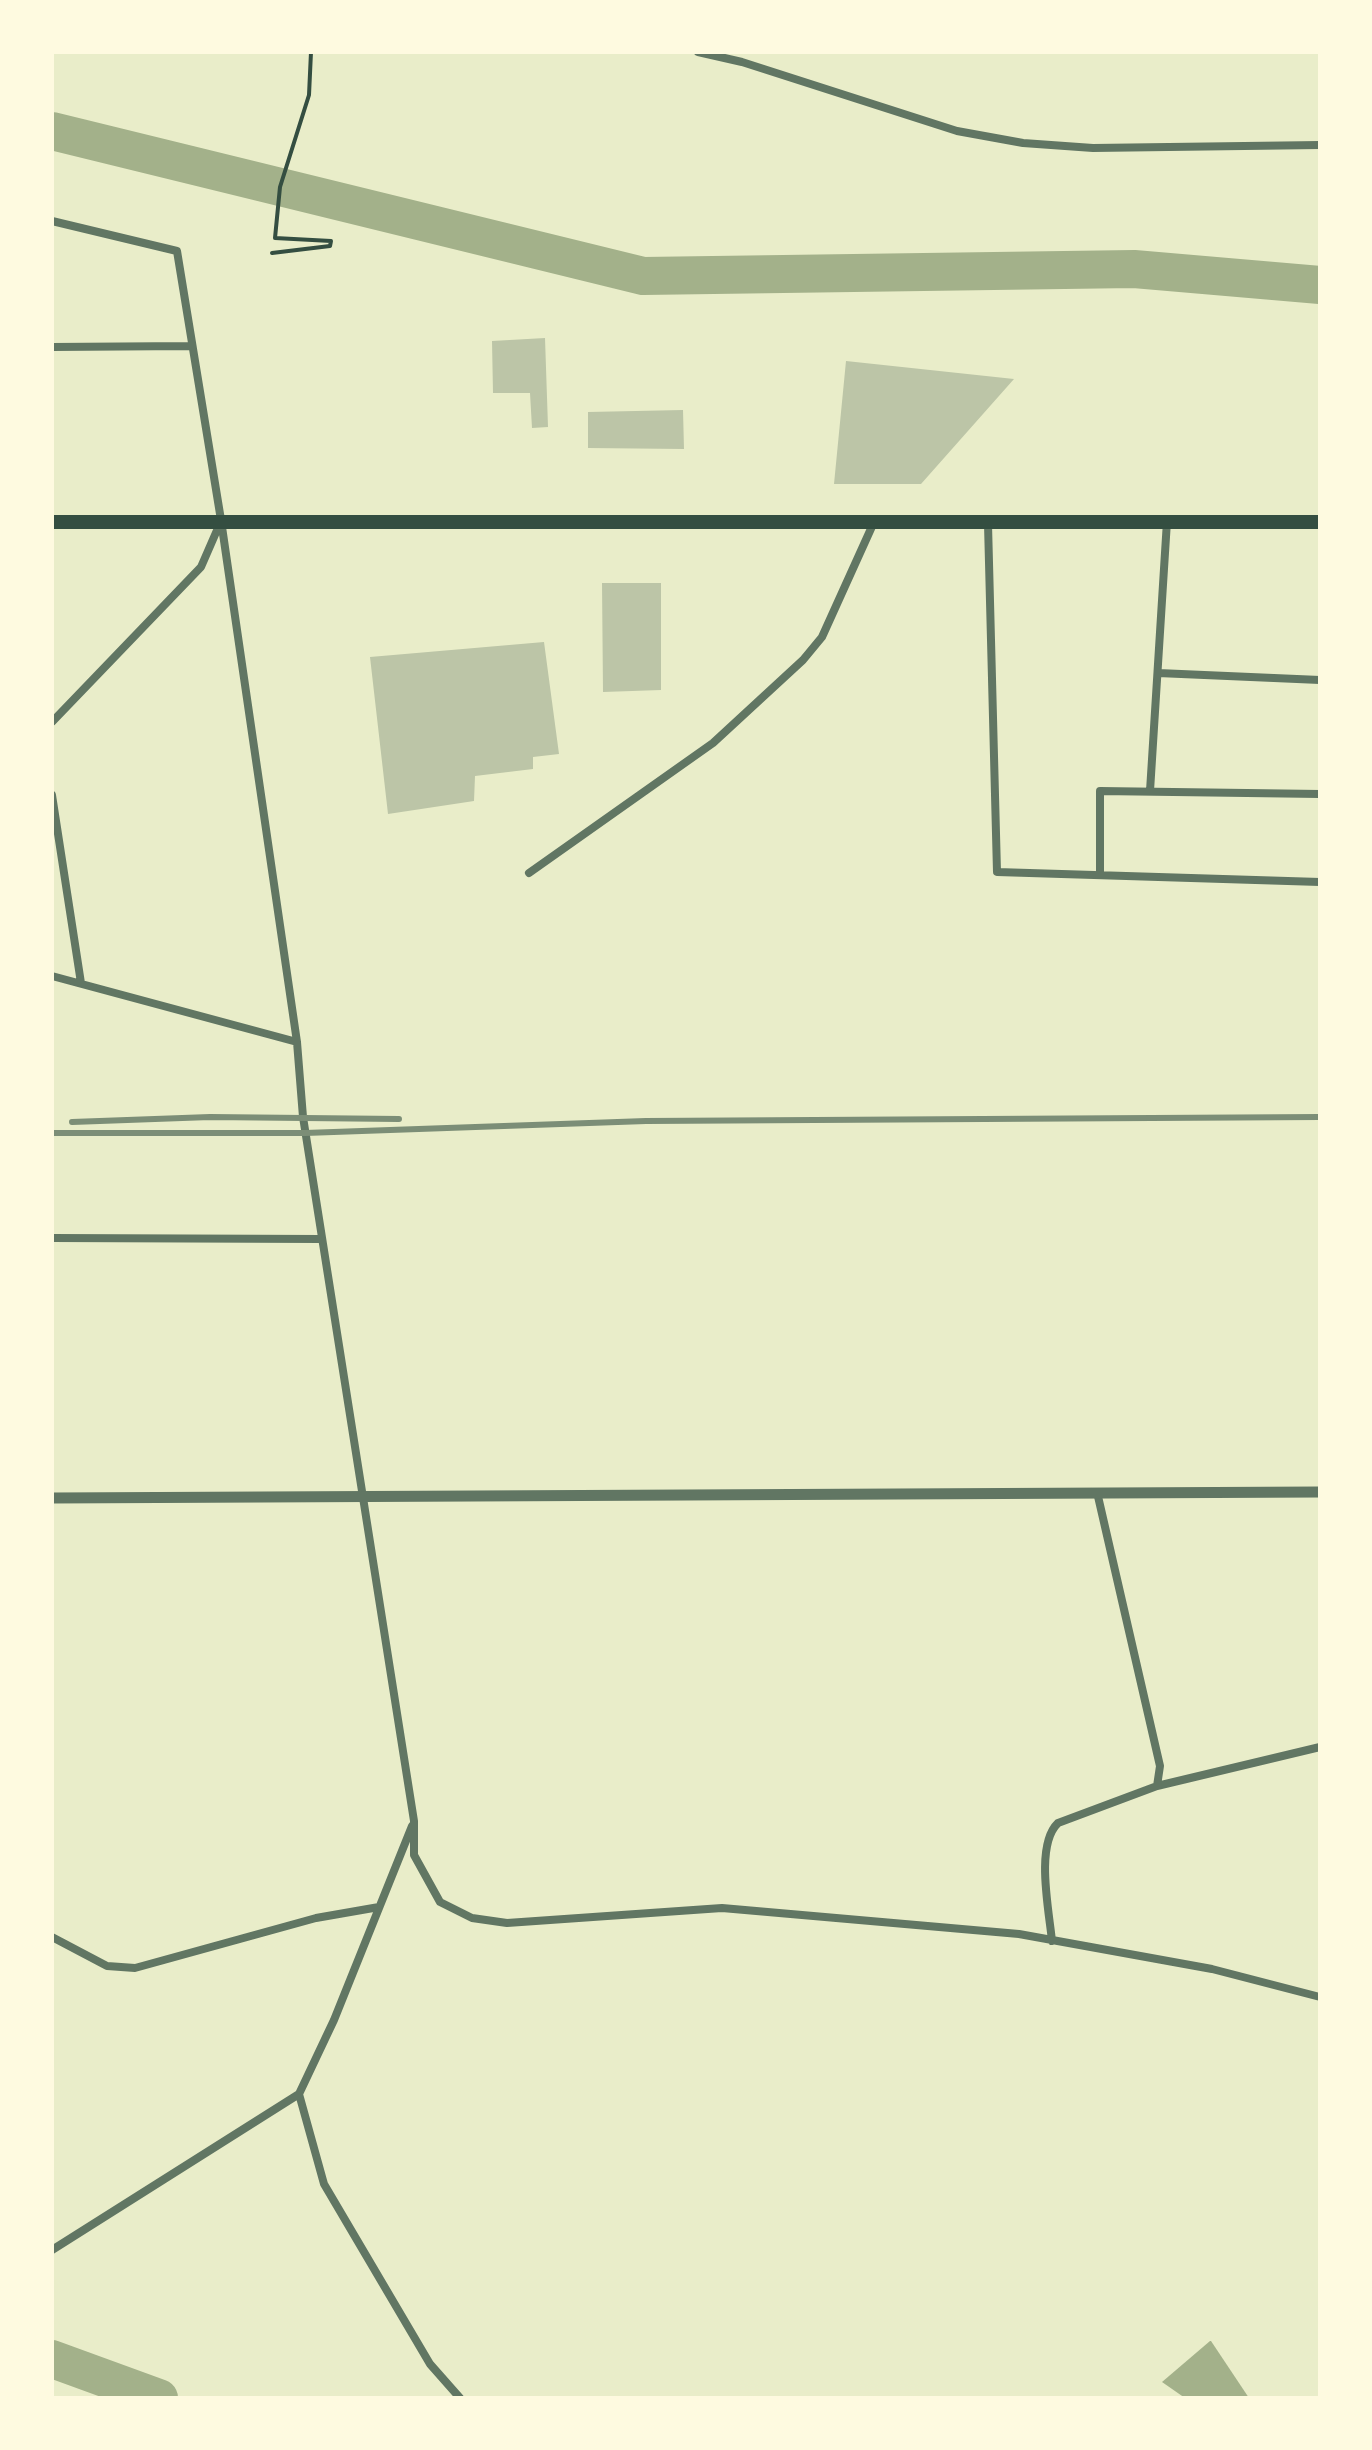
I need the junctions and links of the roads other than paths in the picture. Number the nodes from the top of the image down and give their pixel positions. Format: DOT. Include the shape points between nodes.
graph roads {
  1 [pos="698,52"];
  2 [pos="1320,145"];
  3 [pos="52,221"];
  4 [pos="190,346"];
  5 [pos="52,347"];
  6 [pos="221,520"];
  7 [pos="1167,521"];
  8 [pos="52,522"];
  9 [pos="874,522"];
  10 [pos="1320,522"];
  11 [pos="988,524"];
  12 [pos="1158,673"];
  13 [pos="1320,680"];
  14 [pos="52,722"];
  15 [pos="1150,791"];
  16 [pos="1320,794"];
  17 [pos="52,795"];
  18 [pos="529,873"];
  19 [pos="1100,875"];
  20 [pos="1320,882"];
  21 [pos="52,976"];
  22 [pos="81,983"];
  23 [pos="297,1042"];
  24 [pos="52,1238"];
  25 [pos="321,1239"];
  26 [pos="1097,1492"];
  27 [pos="1320,1492"];
  28 [pos="363,1495"];
  29 [pos="52,1498"];
  30 [pos="1320,1747"];
  31 [pos="1157,1786"];
  32 [pos="414,1821"];
  33 [pos="379,1907"];
  34 [pos="52,1937"];
  35 [pos="1052,1941"];
  36 [pos="1320,1997"];
  37 [pos="299,2094"];
  38 [pos="52,2250"];
  39 [pos="460,2398"];
  1 -- 2 [label="street" via="957,131 1023,143 1093,148"];
  3 -- 4 [label="street" via="177,251"];
  4 -- 5 [label="street"];
  4 -- 6 [label="street"];
  6 -- 8 [label="main road"];
  6 -- 9 [label="main road"];
  6 -- 14 [label="street" via="201,567"];
  6 -- 23 [label="street"];
  7 -- 10 [label="main road"];
  7 -- 11 [label="main road"];
  7 -- 12 [label="street"];
  9 -- 11 [label="main road"];
  9 -- 18 [label="street" via="822,637 803,660 713,743"];
  11 -- 19 [label="street" via="997,872"];
  12 -- 13 [label="street"];
  12 -- 15 [label="street"];
  15 -- 16 [label="street"];
  15 -- 19 [label="street" via="1100,791"];
  17 -- 22 [label="street"];
  19 -- 20 [label="street"];
  21 -- 22 [label="street"];
  22 -- 23 [label="street"];
  23 -- 25 [label="street"];
  24 -- 25 [label="street"];
  25 -- 28 [label="street"];
  26 -- 27 [label="street"];
  26 -- 28 [label="street"];
  26 -- 31 [label="street" via="1160,1766"];
  28 -- 29 [label="street"];
  28 -- 32 [label="street"];
  30 -- 31 [label="street"];
  31 -- 35 [label="street" via="1058,1823 1048,1832"];
  32 -- 33 [label="street"];
  32 -- 35 [label="street" via="414,1855 440,1902 472,1918 507,1923 722,1908"];
  33 -- 34 [label="street" via="316,1918 135,1968 107,1966"];
  33 -- 37 [label="street"];
  35 -- 36 [label="street" via="1212,1969"];
  37 -- 38 [label="street"];
  37 -- 39 [label="street" via="324,2184 430,2364"];
}
